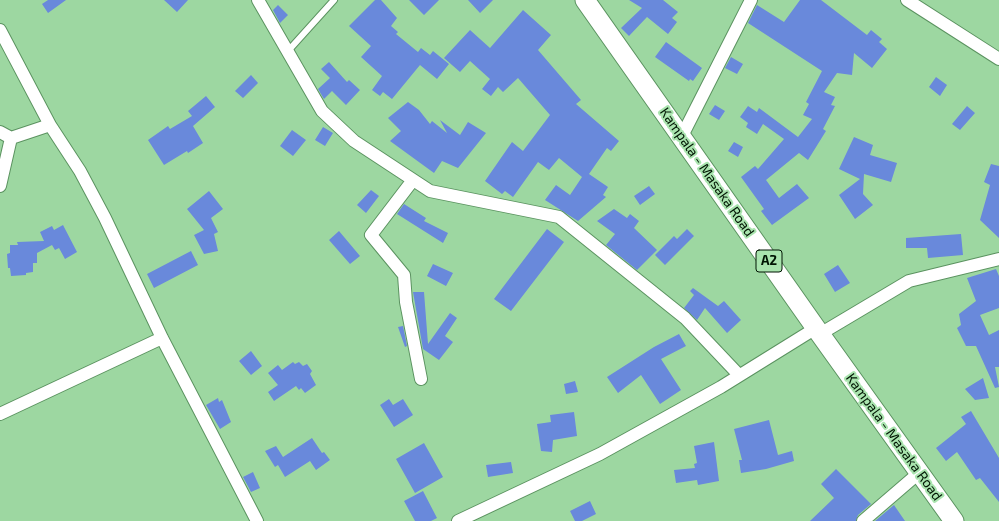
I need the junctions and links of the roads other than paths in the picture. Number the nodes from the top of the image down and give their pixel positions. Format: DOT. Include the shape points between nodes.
graph roads {
  1 [pos="258,0"];
  2 [pos="334,0"];
  3 [pos="585,0"];
  4 [pos="751,0"];
  5 [pos="907,0"];
  6 [pos="0,30"];
  7 [pos="288,51"];
  8 [pos="999,59"];
  9 [pos="50,125"];
  10 [pos="0,132"];
  11 [pos="682,136"];
  12 [pos="11,138"];
  13 [pos="413,180"];
  14 [pos="0,186"];
  15 [pos="999,259"];
  16 [pos="818,331"];
  17 [pos="162,338"];
  18 [pos="738,374"];
  19 [pos="421,379"];
  20 [pos="0,414"];
  21 [pos="920,472"];
  22 [pos="257,521"];
  23 [pos="458,521"];
  24 [pos="864,521"];
  25 [pos="954,521"];
  1 -- 7 [label="street"];
  2 -- 7 [label="lane"];
  3 -- 11 [label="main road, Kampala - Masaka Road / A2"];
  4 -- 11 [label="street"];
  5 -- 8 [label="street"];
  6 -- 9 [label="street"];
  7 -- 13 [label="street" via="322,111 354,141"];
  9 -- 12 [label="street"];
  9 -- 17 [label="street" via="90,191"];
  10 -- 12 [label="street"];
  11 -- 16 [label="main road, Kampala - Masaka Road / A2"];
  12 -- 14 [label="street"];
  13 -- 18 [label="street" via="430,191 559,217 685,318"];
  13 -- 19 [label="street" via="371,235 404,275 406,302"];
  15 -- 16 [label="street" via="909,281"];
  16 -- 18 [label="street"];
  16 -- 21 [label="main road, Kampala - Masaka Road / A2"];
  17 -- 20 [label="street"];
  17 -- 22 [label="street"];
  18 -- 23 [label="street" via="721,387 600,454"];
  21 -- 24 [label="street"];
  21 -- 25 [label="main road, Kampala - Masaka Road / A2"];
}
